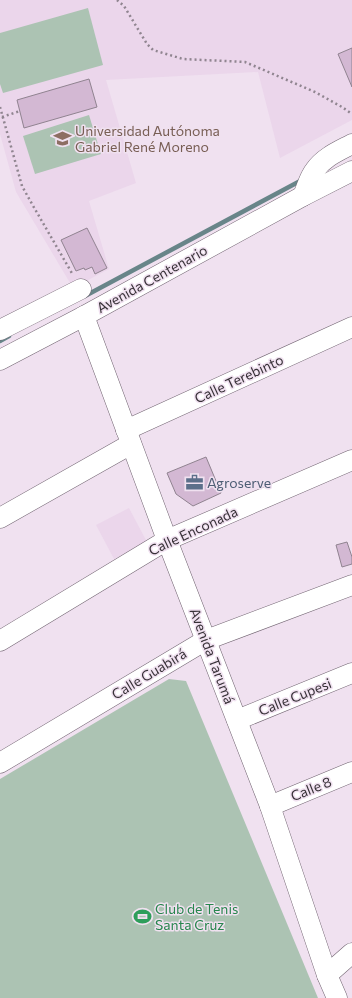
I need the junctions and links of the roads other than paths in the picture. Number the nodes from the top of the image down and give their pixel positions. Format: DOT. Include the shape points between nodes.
graph roads {
  1 [pos="352,144"];
  2 [pos="351,174"];
  3 [pos="309,183"];
  4 [pos="78,283"];
  5 [pos="84,316"];
  6 [pos="352,327"];
  7 [pos="9,332"];
  8 [pos="0,360"];
  9 [pos="129,437"];
  10 [pos="352,460"];
  11 [pos="0,518"];
  12 [pos="167,540"];
  13 [pos="352,585"];
  14 [pos="206,640"];
  15 [pos="0,641"];
  16 [pos="352,673"];
  17 [pos="238,720"];
  18 [pos="0,763"];
  19 [pos="352,772"];
  20 [pos="270,806"];
  21 [pos="352,953"];
  22 [pos="327,975"];
  23 [pos="337,998"];
  1 -- 3 [label="street, Avenida Centenario" via="323,161"];
  2 -- 3 [label="street, Avenida Centenario"];
  3 -- 5 [label="street, Avenida Centenario"];
  4 -- 7 [label="street"];
  5 -- 7 [label="street, Avenida Centenario"];
  5 -- 9 [label="street, Avenida Tarumá"];
  6 -- 9 [label="street, Calle Terebinto"];
  7 -- 8 [label="street, Avenida Centenario"];
  9 -- 11 [label="street, Calle Terebinto"];
  9 -- 12 [label="street, Avenida Tarumá"];
  10 -- 12 [label="street, Calle Enconada"];
  12 -- 14 [label="street, Avenida Tarumá"];
  12 -- 15 [label="street, Calle Enconada"];
  13 -- 14 [label="street, Calle Guabirá"];
  14 -- 17 [label="street, Avenida Tarumá"];
  14 -- 18 [label="street, Calle Guabirá"];
  16 -- 17 [label="street, Calle Cupesi"];
  17 -- 20 [label="street, Avenida Tarumá"];
  19 -- 20 [label="street, Calle 8"];
  20 -- 22 [label="street, Avenida Tarumá"];
  21 -- 22 [label="street"];
  22 -- 23 [label="street, Avenida Tarumá"];
}
